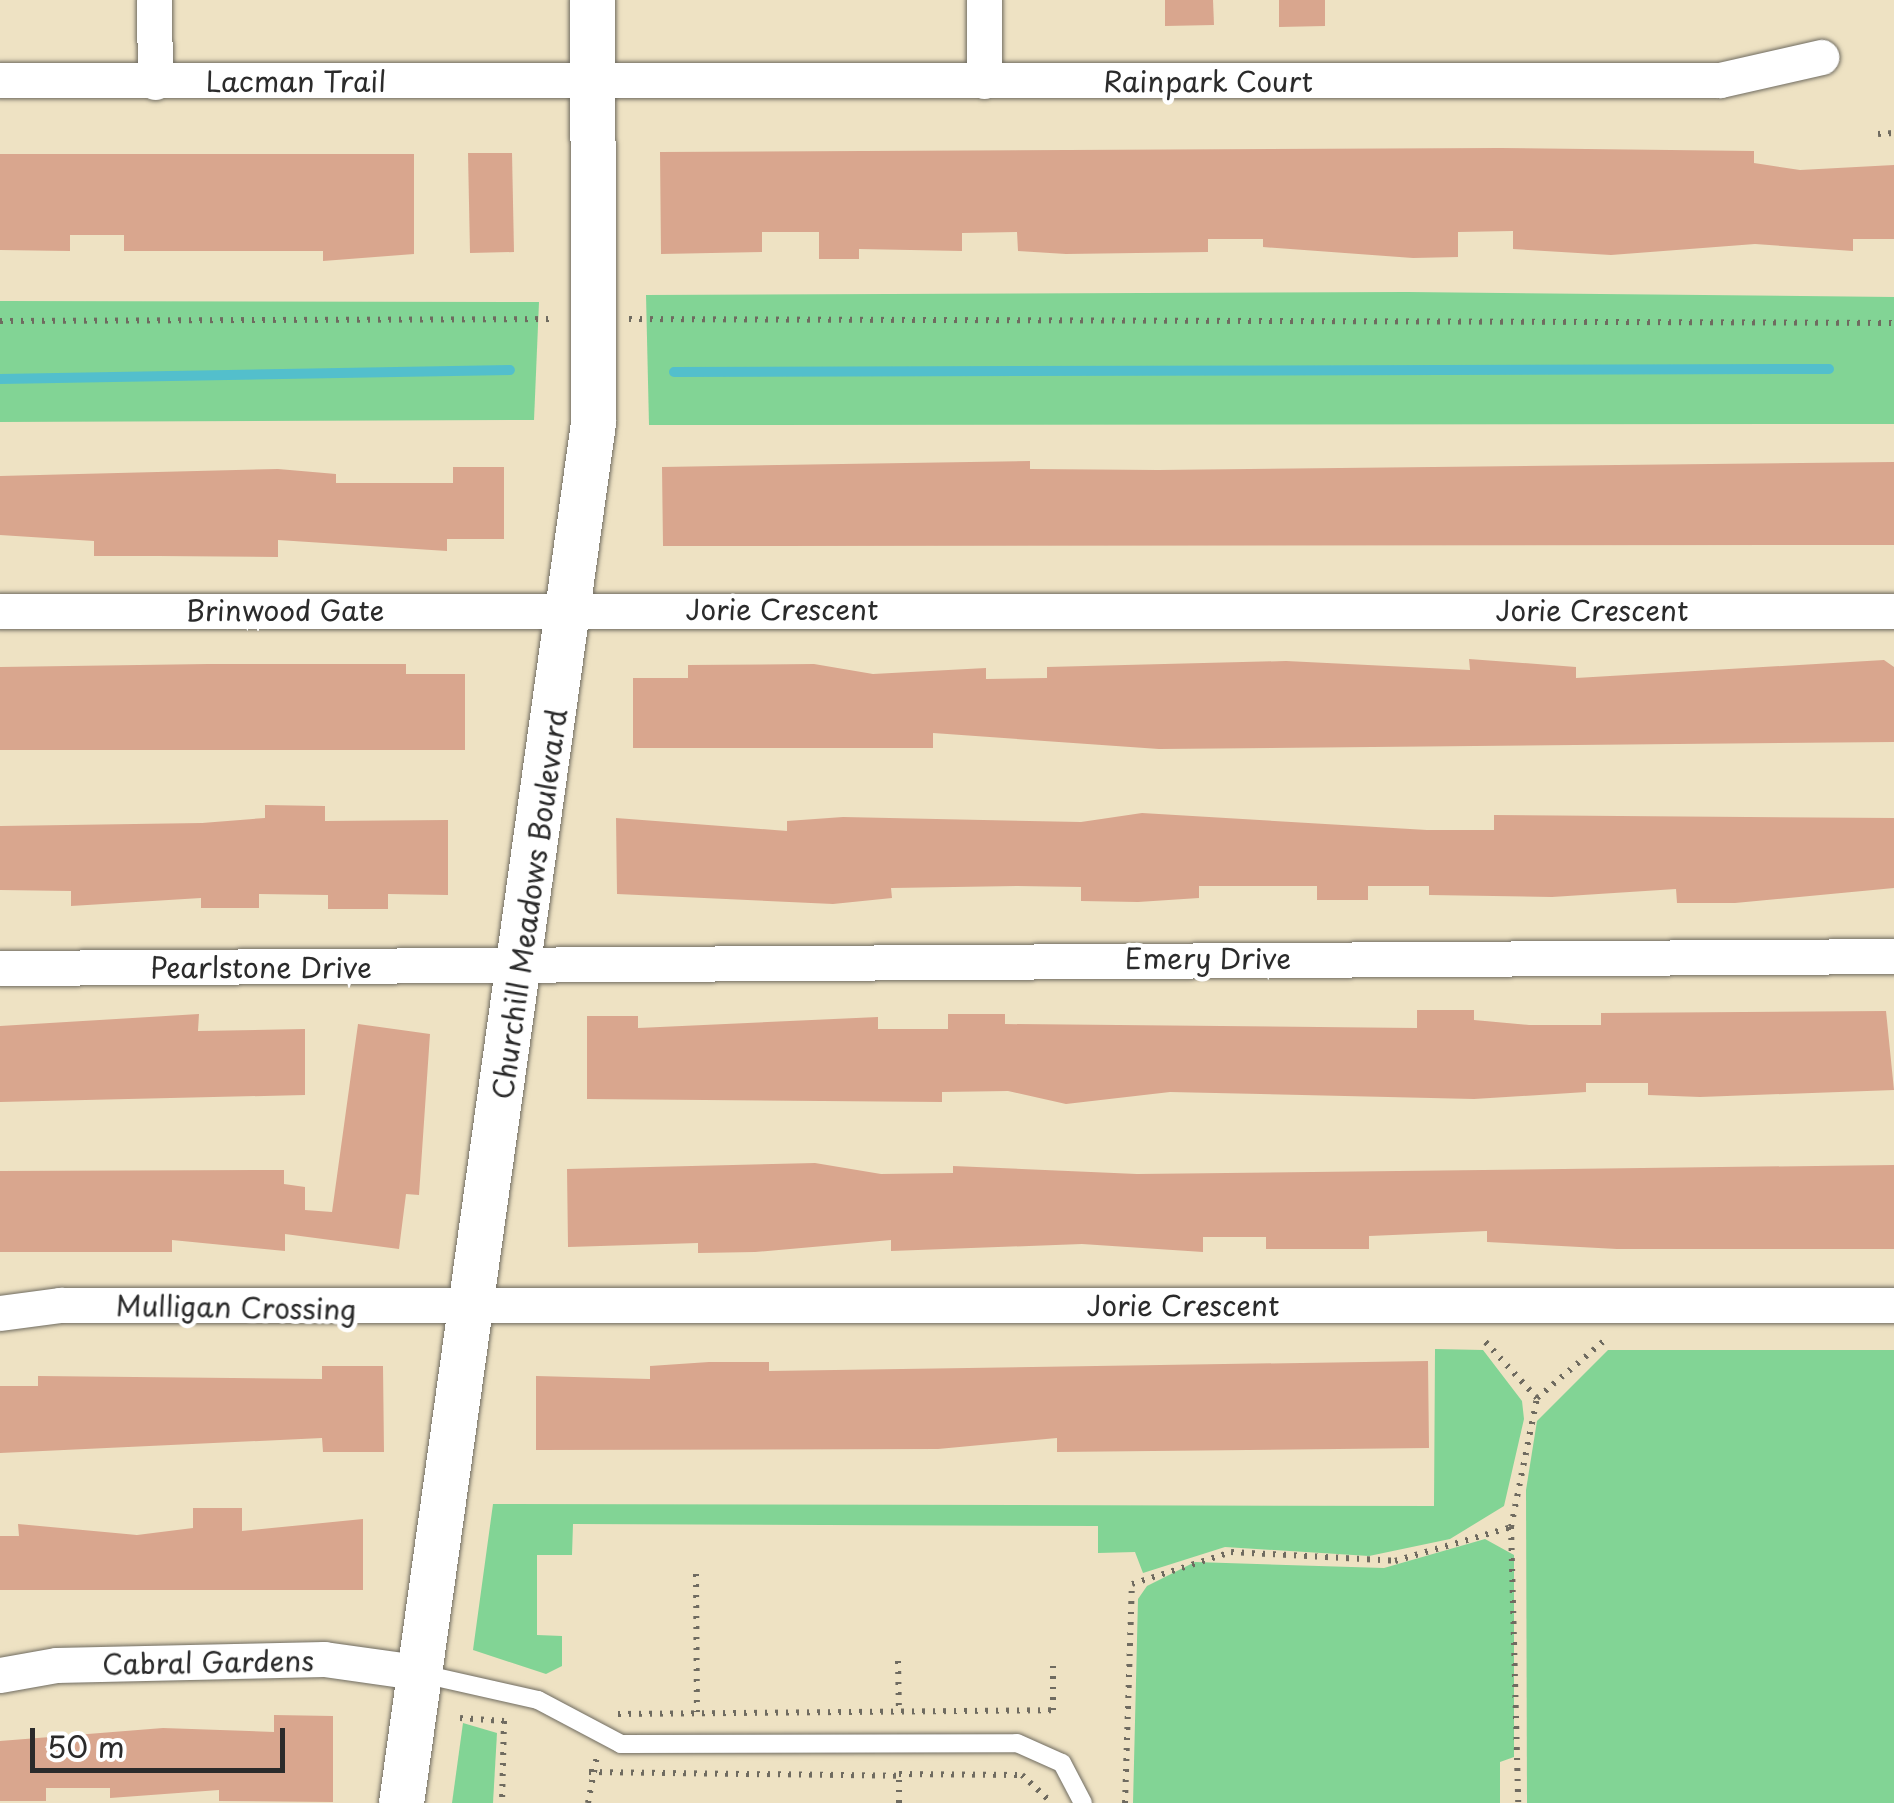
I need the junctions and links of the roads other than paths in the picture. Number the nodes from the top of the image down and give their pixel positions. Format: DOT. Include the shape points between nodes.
graph roads {
  1 [pos="154,0"];
  2 [pos="592,0"];
  3 [pos="984,0"];
  4 [pos="1821,57"];
  5 [pos="0,80"];
  6 [pos="592,80"];
  7 [pos="984,81"];
  8 [pos="155,82"];
  9 [pos="569,608"];
  10 [pos="0,611"];
  11 [pos="1894,611"];
  12 [pos="1894,956"];
  13 [pos="522,964"];
  14 [pos="0,968"];
  15 [pos="1894,1305"];
  16 [pos="472,1309"];
  17 [pos="0,1313"];
  18 [pos="417,1672"];
  19 [pos="0,1675"];
  20 [pos="401,1803"];
  21 [pos="1083,1803"];
  1 -- 8 [label="street"];
  2 -- 6 [label="street, Churchill Meadows Boulevard"];
  3 -- 7 [label="street"];
  4 -- 7 [label="street, Rainpark Court" via="1720,80"];
  5 -- 8 [label="street, Lacman Trail"];
  6 -- 7 [label="street, Rainpark Court"];
  6 -- 8 [label="street, Lacman Trail"];
  6 -- 9 [label="street, Churchill Meadows Boulevard" via="592,422"];
  9 -- 10 [label="street, Brinwood Gate"];
  9 -- 11 [label="street, Jorie Crescent"];
  9 -- 13 [label="street, Churchill Meadows Boulevard"];
  12 -- 13 [label="street, Emery Drive"];
  13 -- 14 [label="street, Pearlstone Drive"];
  13 -- 16 [label="street, Churchill Meadows Boulevard"];
  15 -- 16 [label="street, Jorie Crescent"];
  16 -- 17 [label="street, Mulligan Crossing" via="60,1305"];
  16 -- 18 [label="street, Churchill Meadows Boulevard"];
  18 -- 19 [label="street, Cabral Gardens" via="324,1659 56,1665"];
  18 -- 20 [label="street, Churchill Meadows Boulevard"];
  18 -- 21 [label="lane" via="538,1700 621,1744 1017,1744 1062,1763"];
}
